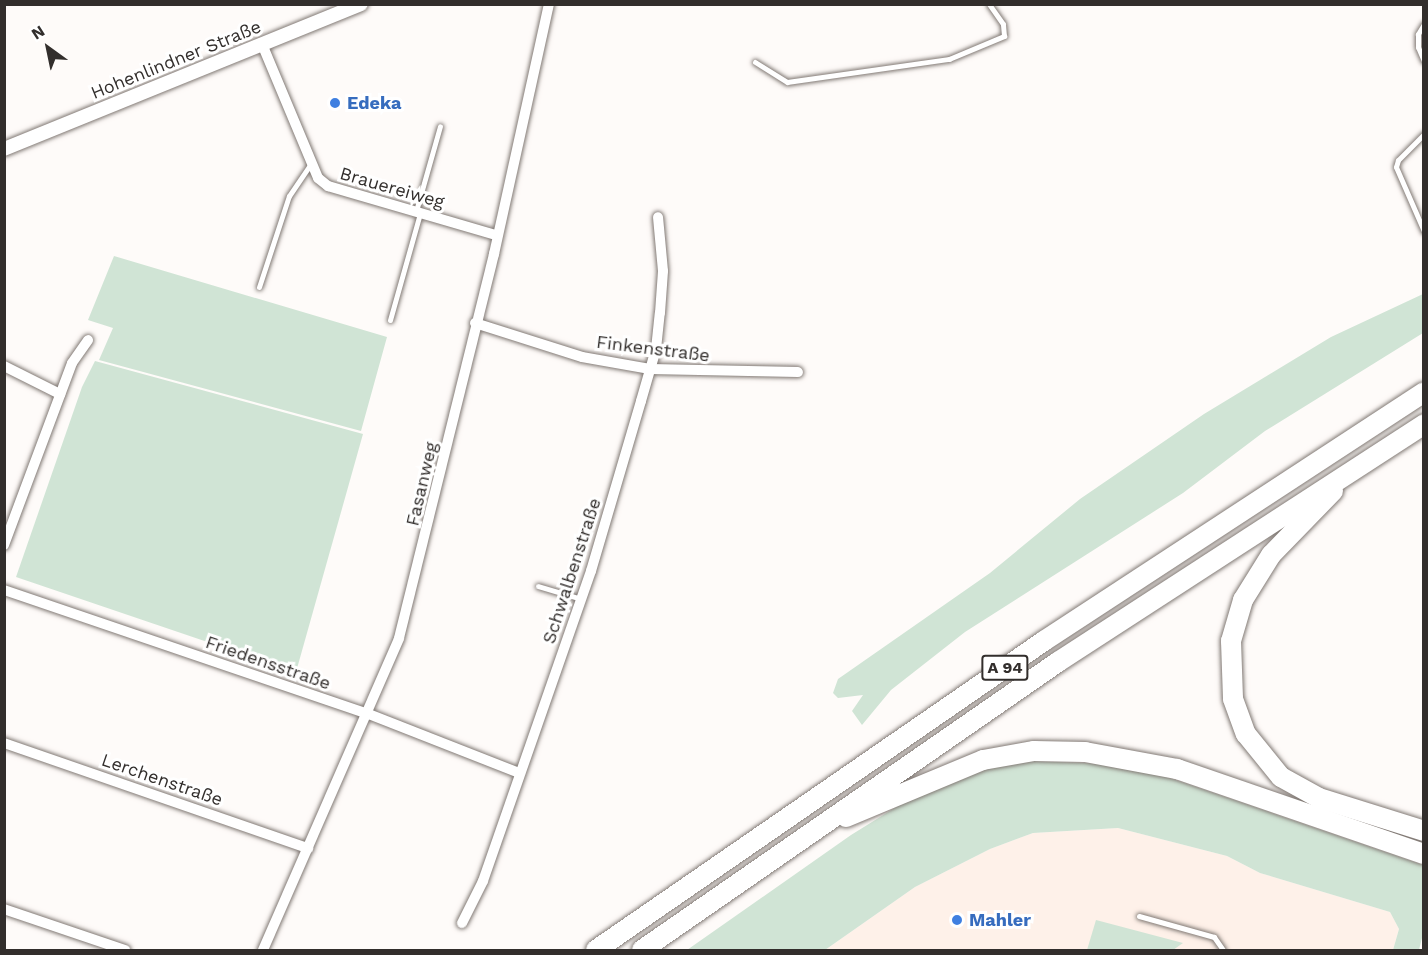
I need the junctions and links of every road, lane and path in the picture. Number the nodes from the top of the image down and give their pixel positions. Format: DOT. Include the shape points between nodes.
graph roads {
  1 [pos="361,4"];
  2 [pos="549,4"];
  3 [pos="989,4"];
  4 [pos="1424,24"];
  5 [pos="262,44"];
  6 [pos="1424,61"];
  7 [pos="755,63"];
  8 [pos="440,126"];
  9 [pos="1424,134"];
  10 [pos="4,149"];
  11 [pos="310,165"];
  12 [pos="418,213"];
  13 [pos="658,217"];
  14 [pos="1424,231"];
  15 [pos="496,235"];
  16 [pos="259,287"];
  17 [pos="390,320"];
  18 [pos="475,323"];
  19 [pos="88,340"];
  20 [pos="4,366"];
  21 [pos="650,369"];
  22 [pos="798,372"];
  23 [pos="1424,392"];
  24 [pos="60,394"];
  25 [pos="1424,424"];
  26 [pos="1360,464"];
  27 [pos="4,545"];
  28 [pos="538,586"];
  29 [pos="4,590"];
  30 [pos="582,599"];
  31 [pos="366,713"];
  32 [pos="4,743"];
  33 [pos="519,773"];
  34 [pos="1424,816"];
  35 [pos="1391,821"];
  36 [pos="821,826"];
  37 [pos="1424,831"];
  38 [pos="308,848"];
  39 [pos="1424,854"];
  40 [pos="4,909"];
  41 [pos="1139,916"];
  42 [pos="462,923"];
  43 [pos="125,951"];
  44 [pos="263,951"];
  45 [pos="596,951"];
  46 [pos="642,951"];
  47 [pos="1223,951"];
  1 -- 5 [label="street, Hohenlindner Straße"];
  2 -- 15 [label="street, Fasanweg"];
  3 -- 7 [label="lane" via="1003,24 1004,36 949,59 787,82"];
  4 -- 6 [label="lane" via="1418,34"];
  5 -- 10 [label="street, Hohenlindner Straße"];
  5 -- 11 [label="street, Brauereiweg"];
  8 -- 12 [label="lane"];
  9 -- 14 [label="lane" via="1398,160 1396,167"];
  11 -- 12 [label="street, Brauereiweg" via="328,186"];
  11 -- 16 [label="lane" via="289,196"];
  12 -- 15 [label="street, Brauereiweg"];
  12 -- 17 [label="lane"];
  13 -- 21 [label="street, Schwalbenstraße" via="663,271 656,349"];
  15 -- 18 [label="street, Fasanweg"];
  18 -- 21 [label="street, Finkenstraße" via="573,354"];
  18 -- 31 [label="street, Fasanweg" via="416,581 399,638"];
  19 -- 24 [label="street" via="72,363"];
  20 -- 24 [label="street"];
  21 -- 22 [label="street, Finkenstraße"];
  21 -- 30 [label="street, Schwalbenstraße"];
  23 -- 45 [label="highway, A 94" via="1044,641"];
  24 -- 27 [label="street"];
  25 -- 26 [label="highway, A 94"];
  26 -- 35 [label="highway" via="1271,555 1255,577 1236,619 1231,641 1231,680 1246,734 1281,777 1319,798"];
  26 -- 36 [label="highway, A 94" via="1058,662"];
  28 -- 30 [label="lane"];
  29 -- 31 [label="street, Friedensstraße"];
  30 -- 33 [label="street, Schwalbenstraße"];
  31 -- 33 [label="street, Friedensstraße"];
  31 -- 38 [label="street, Fasanweg"];
  32 -- 38 [label="street, Lerchenstraße"];
  33 -- 42 [label="street, Schwalbenstraße" via="483,881"];
  34 -- 35 [label="highway"];
  35 -- 37 [label="highway"];
  36 -- 39 [label="highway" via="983,760 1034,751 1085,752 1178,769"];
  36 -- 46 [label="highway, A 94"];
  38 -- 44 [label="street, Fasanweg"];
  40 -- 43 [label="street"];
  41 -- 47 [label="lane" via="1214,937"];
}
